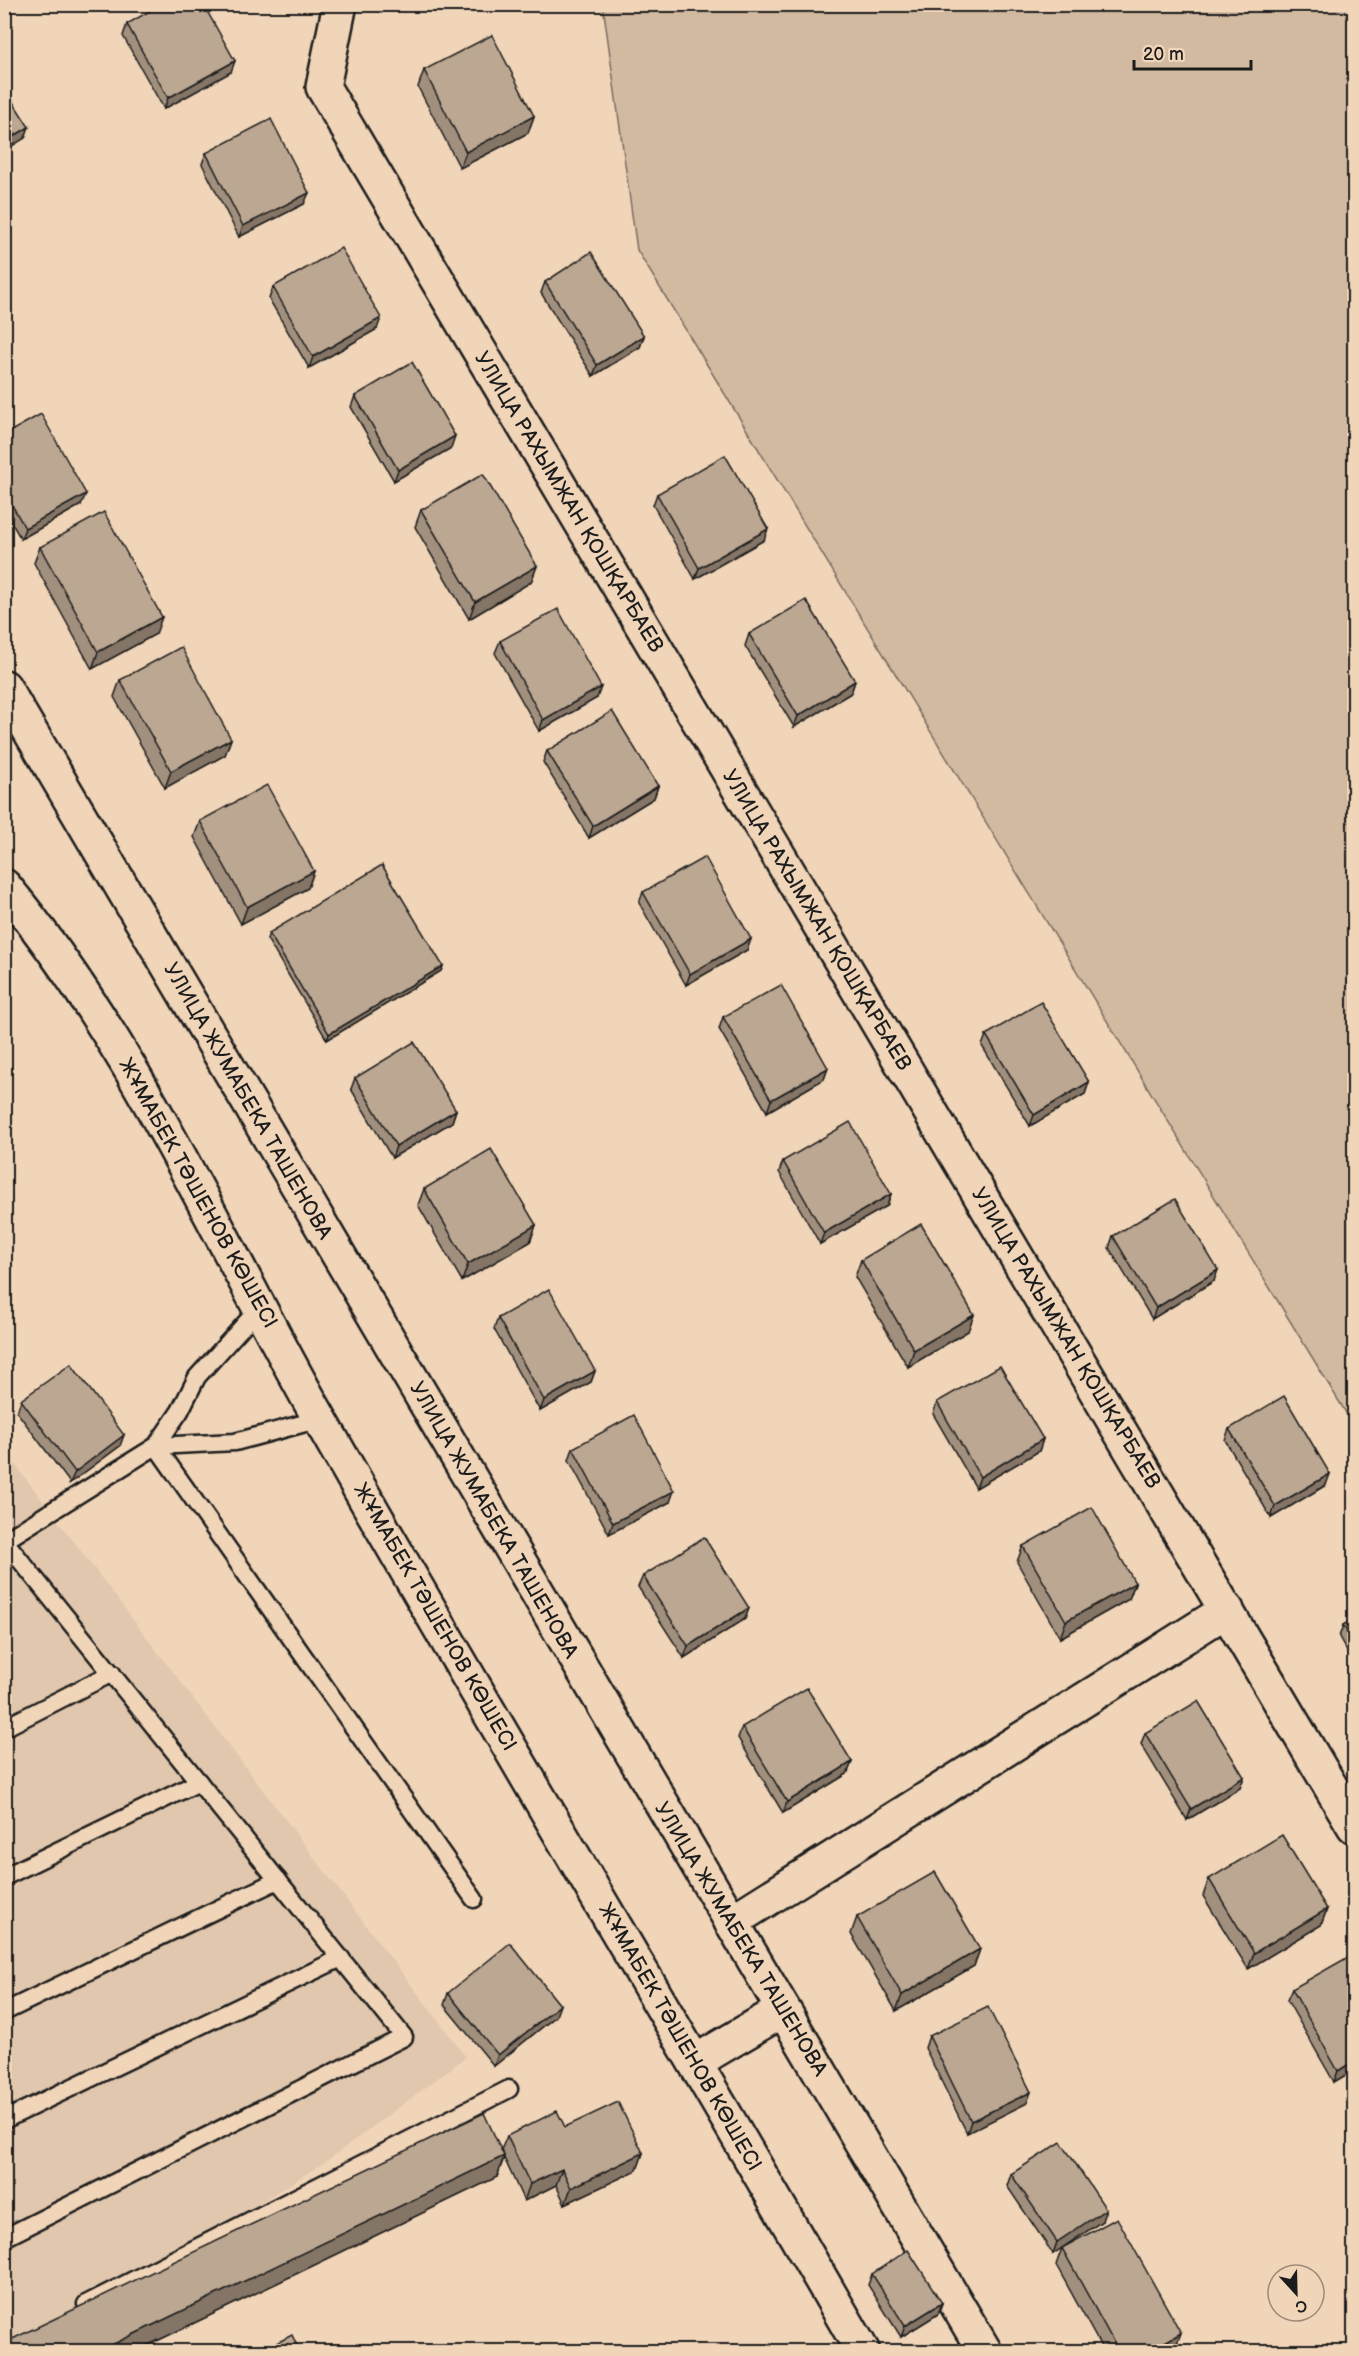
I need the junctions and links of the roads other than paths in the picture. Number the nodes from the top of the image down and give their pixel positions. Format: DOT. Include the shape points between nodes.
graph roads {
  1 [pos="340,4"];
  2 [pos="4,687"];
  3 [pos="4,886"];
  4 [pos="260,1306"];
  5 [pos="320,1419"];
  6 [pos="156,1446"];
  7 [pos="5,1540"];
  8 [pos="1227,1610"];
  9 [pos="112,1673"];
  10 [pos="4,1728"];
  11 [pos="199,1782"];
  12 [pos="1354,1826"];
  13 [pos="4,1877"];
  14 [pos="278,1880"];
  15 [pos="474,1899"];
  16 [pos="731,1922"];
  17 [pos="341,1958"];
  18 [pos="783,2010"];
  19 [pos="4,2012"];
  20 [pos="695,2062"];
  21 [pos="509,2089"];
  22 [pos="4,2120"];
  23 [pos="4,2238"];
  24 [pos="68,2313"];
  25 [pos="863,2352"];
  26 [pos="985,2352"];
  1 -- 8 [label="street, УЛИЦА РАХЫМЖАН ҚОШҚАРБАЕВ" via="322,87"];
  2 -- 16 [label="street, УЛИЦА ЖУМАБЕКА ТАШЕНОВА"];
  3 -- 4 [label="street, ЖҰМАБЕК ТӘШЕНОВ КӨШЕСІ" via="27,913 130,1065"];
  4 -- 5 [label="street, ЖҰМАБЕК ТӘШЕНОВ КӨШЕСІ"];
  4 -- 6 [label="lane" via="197,1377 180,1412"];
  5 -- 6 [label="lane" via="235,1442"];
  5 -- 20 [label="street, ЖҰМАБЕК ТӘШЕНОВ КӨШЕСІ"];
  6 -- 7 [label="lane"];
  6 -- 15 [label="lane"];
  7 -- 9 [label="lane"];
  8 -- 12 [label="street, УЛИЦА РАХЫМЖАН ҚОШҚАРБАЕВ"];
  8 -- 16 [label="street"];
  9 -- 10 [label="lane"];
  9 -- 11 [label="lane"];
  11 -- 13 [label="lane"];
  11 -- 14 [label="lane"];
  14 -- 17 [label="lane"];
  14 -- 19 [label="lane"];
  16 -- 18 [label="street, УЛИЦА ЖУМАБЕКА ТАШЕНОВА"];
  17 -- 22 [label="lane"];
  17 -- 23 [label="lane" via="404,2037"];
  18 -- 20 [label="street"];
  18 -- 26 [label="street, УЛИЦА ЖУМАБЕКА ТАШЕНОВА"];
  20 -- 25 [label="street, ЖҰМАБЕК ТӘШЕНОВ КӨШЕСІ"];
  21 -- 24 [label="lane"];
}
